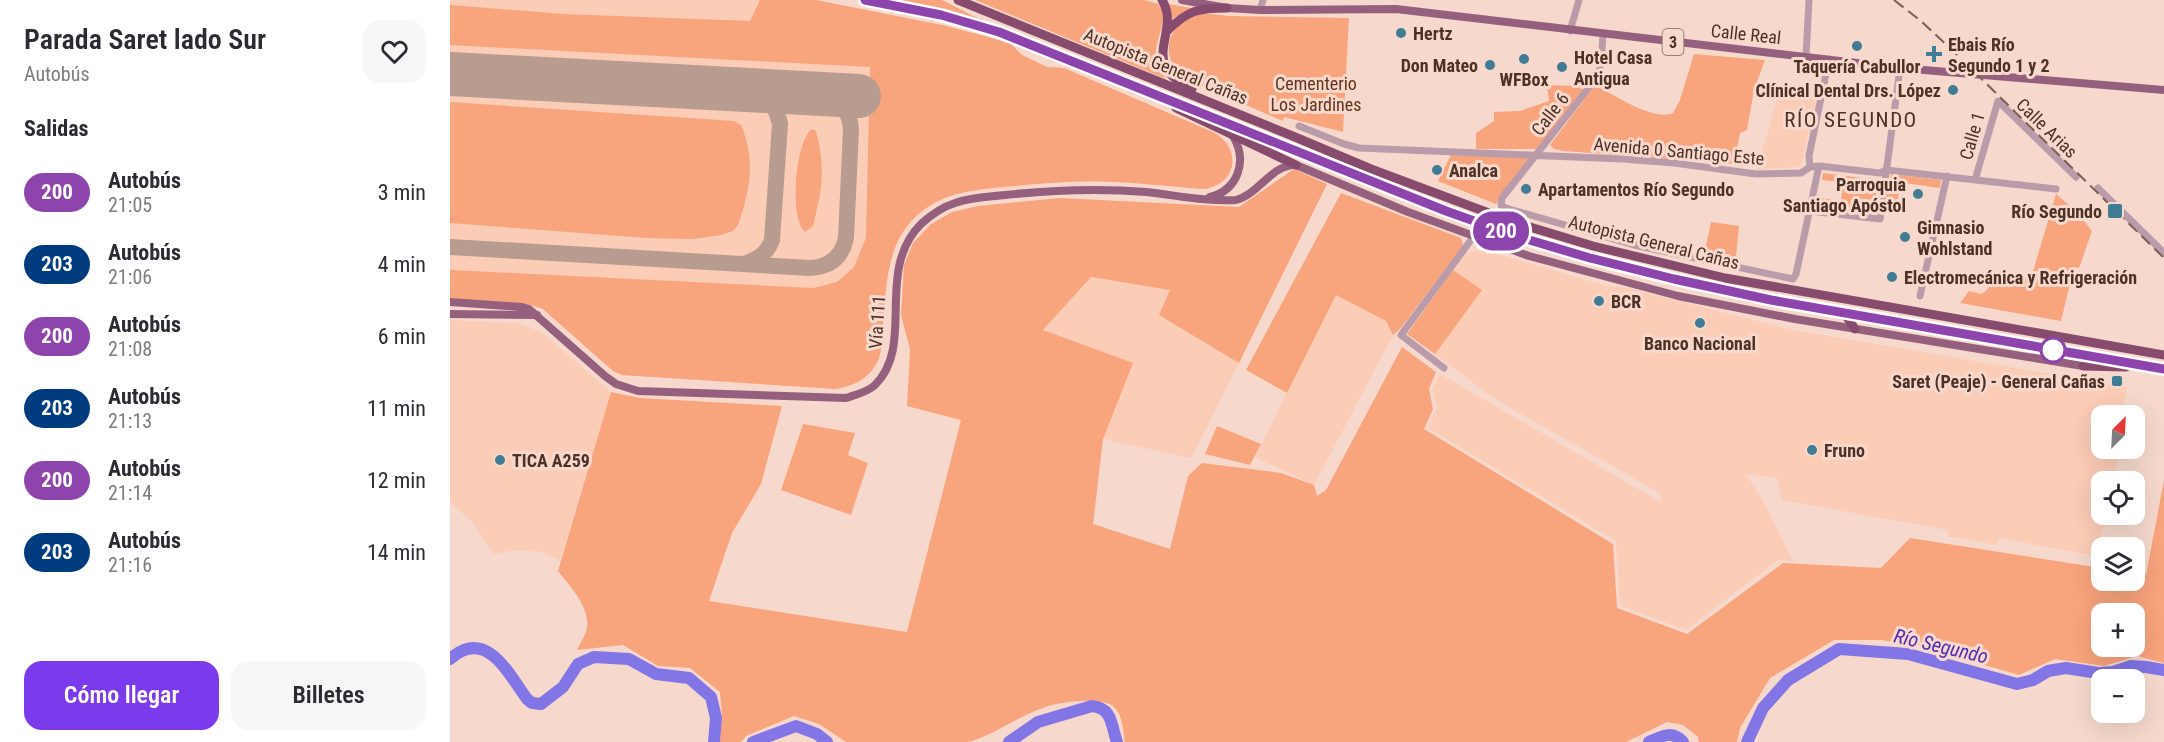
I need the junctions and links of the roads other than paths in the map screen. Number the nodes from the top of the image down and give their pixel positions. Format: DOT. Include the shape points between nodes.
graph roads {
  1 [pos="866,0"];
  2 [pos="958,0"];
  3 [pos="1162,0"];
  4 [pos="1182,0"];
  5 [pos="1263,0"];
  6 [pos="1579,0"];
  7 [pos="1809,0"];
  8 [pos="1227,8"];
  9 [pos="1260,10"];
  10 [pos="1570,31"];
  11 [pos="1165,32"];
  12 [pos="1603,35"];
  13 [pos="1806,56"];
  14 [pos="1829,59"];
  15 [pos="1900,68"];
  16 [pos="1103,73"];
  17 [pos="2164,90"];
  18 [pos="1998,101"];
  19 [pos="1299,126"];
  20 [pos="1233,136"];
  21 [pos="1295,136"];
  22 [pos="1537,154"];
  23 [pos="1296,165"];
  24 [pos="1819,166"];
  25 [pos="1810,167"];
  26 [pos="1887,170"];
  27 [pos="1947,176"];
  28 [pos="2076,177"];
  29 [pos="1975,180"];
  30 [pos="2098,188"];
  31 [pos="2056,189"];
  32 [pos="1205,198"];
  33 [pos="1810,211"];
  34 [pos="1474,236"];
  35 [pos="2164,253"];
  36 [pos="1920,296"];
  37 [pos="450,302"];
  38 [pos="481,304"];
  39 [pos="450,308"];
  40 [pos="1844,313"];
  41 [pos="450,314"];
  42 [pos="537,315"];
  43 [pos="1855,329"];
  44 [pos="2164,355"];
  45 [pos="2083,366"];
  46 [pos="2151,367"];
  47 [pos="1444,368"];
  48 [pos="2164,369"];
  1 -- 16 [label="highway, Autopista General Cañas" via="999,32"];
  2 -- 21 [label="highway, Autopista General Cañas"];
  3 -- 11 [label="highway" via="1168,16"];
  4 -- 8 [label="main road, Calle Real / 3"];
  5 -- 9 [label="street"];
  6 -- 10 [label="street"];
  7 -- 13 [label="street"];
  8 -- 9 [label="main road, Calle Real / 3"];
  8 -- 11 [label="highway" via="1192,11"];
  9 -- 10 [label="main road, Calle Real / 3" via="1396,9"];
  10 -- 12 [label="main road, Calle Real / 3"];
  11 -- 21 [label="highway" via="1163,57 1174,78"];
  12 -- 13 [label="main road, Calle Real / 3"];
  12 -- 22 [label="street, Calle 6" via="1598,76"];
  13 -- 14 [label="main road, Calle Real / 3"];
  14 -- 15 [label="main road, Calle Real / 3"];
  14 -- 25 [label="street"];
  15 -- 17 [label="main road, Calle Real / 3"];
  15 -- 26 [label="street"];
  16 -- 20 [label="highway"];
  16 -- 40 [label="highway, Autopista General Cañas" via="1516,236 1674,279"];
  18 -- 28 [label="street, Calle Arias"];
  18 -- 29 [label="street, Calle 1"];
  19 -- 22 [label="street, Avenida 0 Santiago Este" via="1352,147"];
  20 -- 23 [label="highway"];
  20 -- 32 [label="main road" via="1241,158 1236,179 1226,190"];
  21 -- 44 [label="highway, Autopista General Cañas" via="1442,196 1593,246 1725,278"];
  22 -- 25 [label="street, Avenida 0 Santiago Este" via="1674,163 1756,174 1794,174"];
  22 -- 33 [label="street, Calle 6" via="1502,198 1501,204 1506,208 1634,245 1788,279 1795,277"];
  23 -- 32 [label="main road, Vía 111" via="1282,167 1241,199"];
  23 -- 34 [label="main road"];
  24 -- 25 [label="street, Avenida 0 Santiago Este"];
  24 -- 26 [label="street, Avenida 0 Santiago Este" via="1880,173"];
  24 -- 33 [label="street"];
  26 -- 27 [label="street, Avenida 0 Santiago Este"];
  26 -- 33 [label="street" via="1880,219"];
  27 -- 29 [label="street, Avenida 0 Santiago Este"];
  27 -- 36 [label="street, Calle 1"];
  29 -- 31 [label="street, Avenida 0 Santiago Este"];
  30 -- 35 [label="street"];
  32 -- 42 [label="main road, Vía 111" via="1068,190 969,199 934,212 909,238 901,254 888,366 873,387 846,398 638,391 605,376"];
  34 -- 43 [label="main road" via="1547,261 1726,307"];
  34 -- 47 [label="street" via="1401,335"];
  37 -- 38 [label="main road, Vía 111"];
  38 -- 39 [label="main road"];
  38 -- 42 [label="main road, Vía 111" via="522,307"];
  40 -- 43 [label="highway"];
  40 -- 46 [label="highway, Autopista General Cañas"];
  41 -- 42 [label="main road"];
  43 -- 45 [label="main road"];
  45 -- 46 [label="highway"];
  46 -- 48 [label="highway, Autopista General Cañas"];
}
